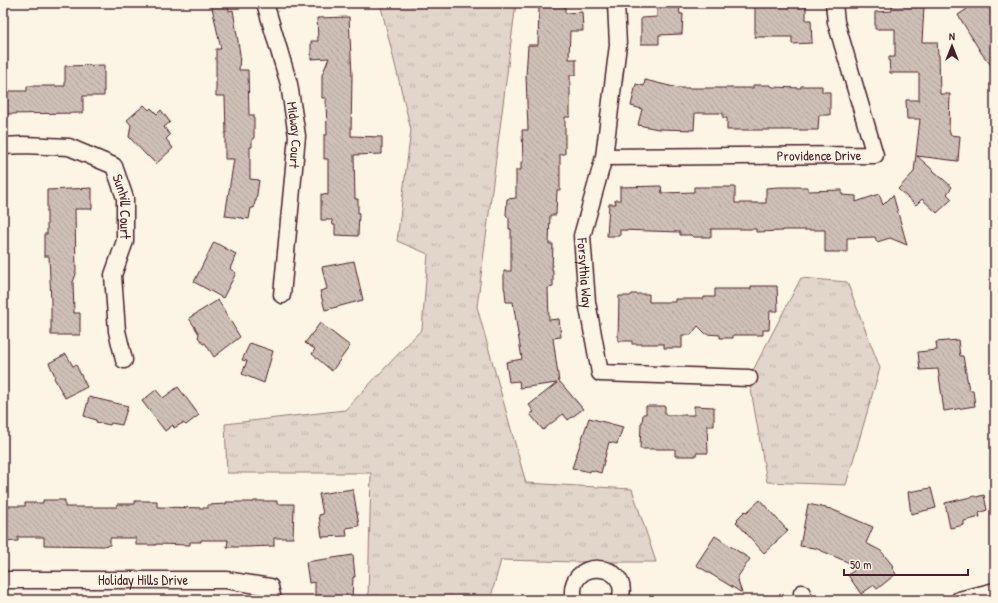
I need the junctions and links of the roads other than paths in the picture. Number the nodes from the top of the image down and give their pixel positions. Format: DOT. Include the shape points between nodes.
graph roads {
  1 [pos="265,3"];
  2 [pos="616,3"];
  3 [pos="834,3"];
  4 [pos="3,146"];
  5 [pos="604,157"];
  6 [pos="282,295"];
  7 [pos="124,360"];
  8 [pos="749,378"];
  9 [pos="3,580"];
  10 [pos="995,591"];
  11 [pos="272,600"];
  12 [pos="574,600"];
  13 [pos="620,600"];
  14 [pos="959,600"];
  1 -- 6 [label="street, Midway Court" via="290,84 297,136"];
  2 -- 5 [label="street, Forsythia Way" via="618,45"];
  3 -- 5 [label="street, Providence Drive" via="836,22 876,155"];
  4 -- 7 [label="street, Sunhill Court" via="69,147 114,166 125,198 125,241 114,275 117,331"];
  5 -- 8 [label="street, Forsythia Way" via="582,236 587,302 600,373"];
  9 -- 11 [label="street, Holiday Hills Drive" via="226,580 270,587"];
  10 -- 14 [label="street"];
  12 -- 13 [label="street" via="576,580 582,573 600,568 616,577 621,586"];
}
